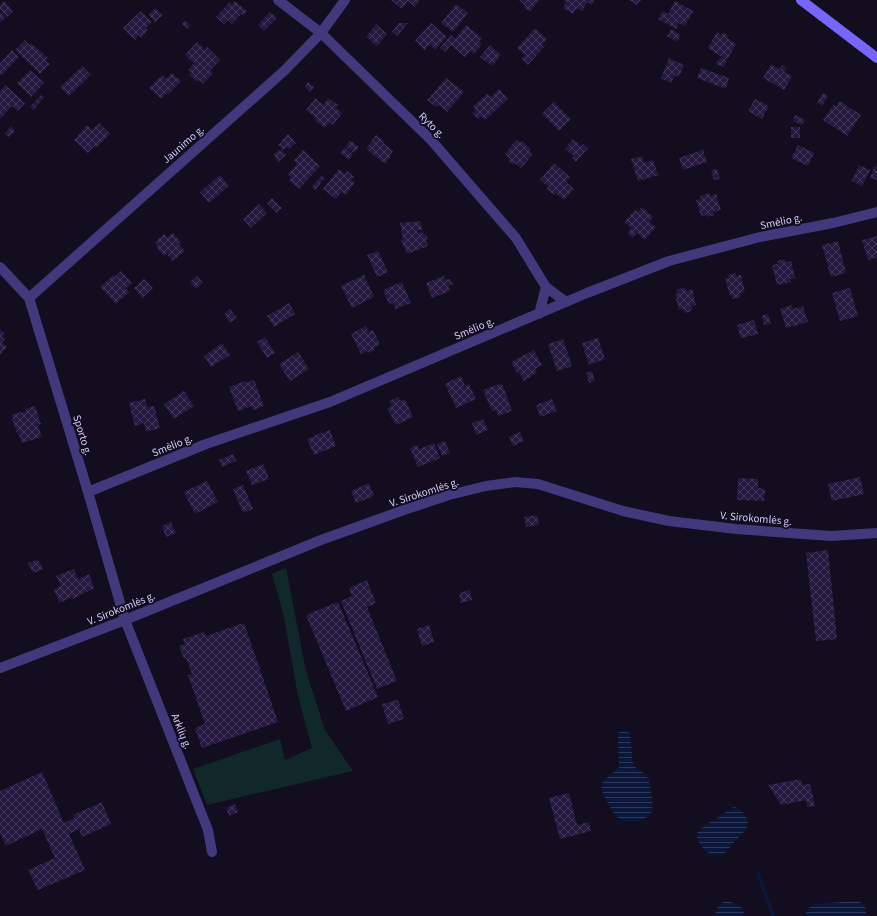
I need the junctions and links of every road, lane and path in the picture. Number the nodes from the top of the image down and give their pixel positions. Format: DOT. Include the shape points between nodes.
graph roads {
  1 [pos="278,0"];
  2 [pos="346,0"];
  3 [pos="801,0"];
  4 [pos="321,33"];
  5 [pos="877,58"];
  6 [pos="877,212"];
  7 [pos="0,267"];
  8 [pos="546,287"];
  9 [pos="28,298"];
  10 [pos="566,302"];
  11 [pos="539,314"];
  12 [pos="88,492"];
  13 [pos="877,532"];
  14 [pos="125,620"];
  15 [pos="0,668"];
  16 [pos="212,852"];
  1 -- 4 [label="street, Ryto g."];
  2 -- 4 [label="street, Jaunimo g."];
  3 -- 5 [label="main road"];
  4 -- 8 [label="street, Ryto g." via="432,140 516,238"];
  4 -- 9 [label="street, Jaunimo g." via="284,71"];
  6 -- 10 [label="street, Smėlio g." via="760,237 669,262"];
  7 -- 9 [label="street, Sporto g."];
  8 -- 10 [label="street, Ryto g."];
  8 -- 11 [label="street"];
  9 -- 12 [label="street, Sporto g."];
  10 -- 11 [label="street, Smėlio g."];
  11 -- 12 [label="street, Smėlio g." via="330,402 206,444"];
  12 -- 14 [label="street, Sporto g."];
  13 -- 14 [label="street, V. Sirokomlės g." via="811,535 669,521 623,512 538,484 515,482 457,493 404,510 321,540"];
  14 -- 15 [label="street, V. Sirokomlės g."];
  14 -- 16 [label="street, Arklių g." via="208,830"];
}
